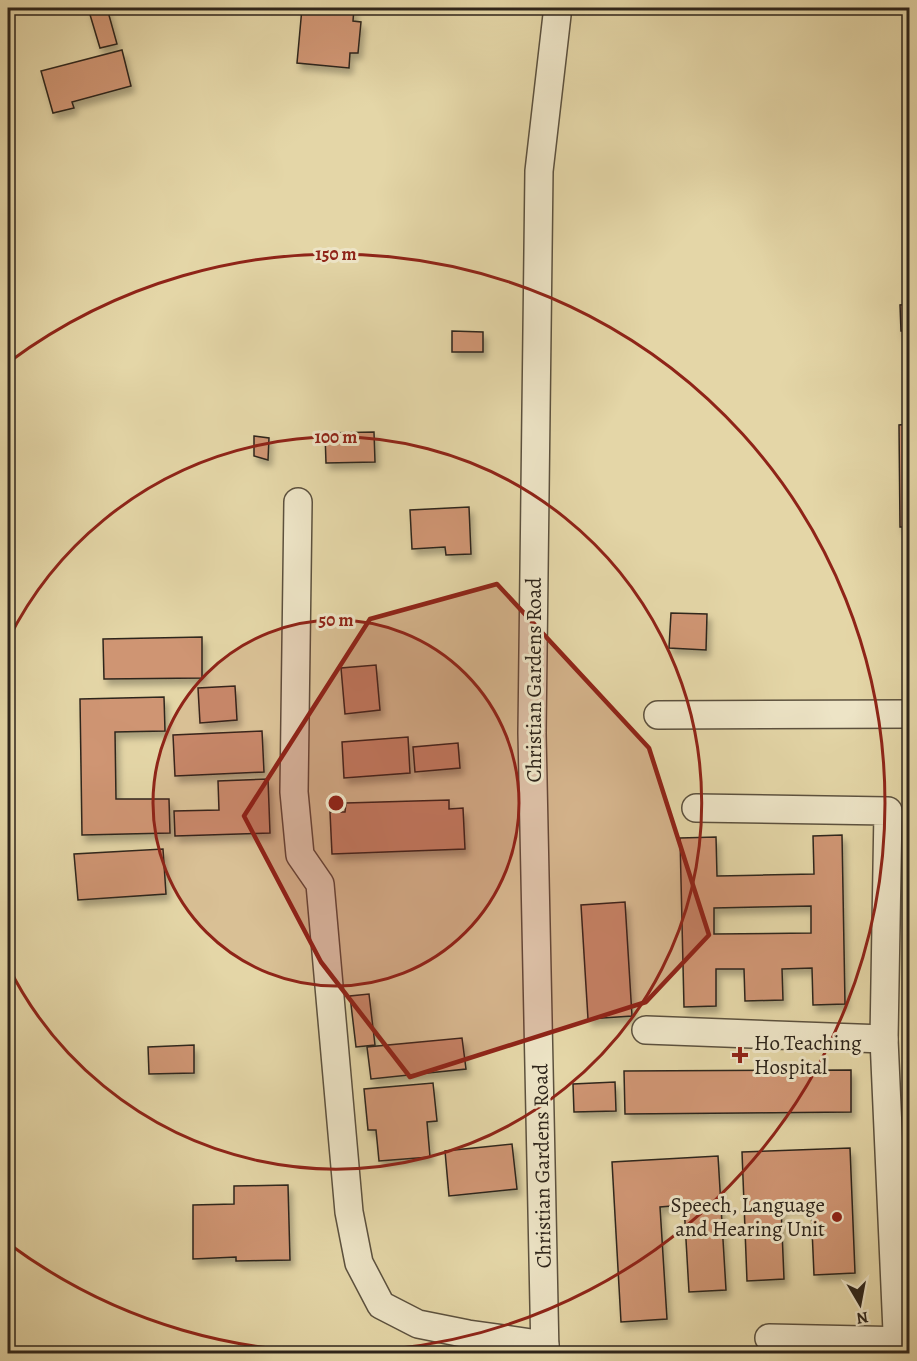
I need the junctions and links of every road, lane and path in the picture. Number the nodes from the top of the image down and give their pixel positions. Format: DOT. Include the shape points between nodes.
graph roads {
  1 [pos="556,8"];
  2 [pos="298,502"];
  3 [pos="909,714"];
  4 [pos="658,715"];
  5 [pos="696,808"];
  6 [pos="646,1030"];
  7 [pos="885,1039"];
  8 [pos="769,1338"];
  9 [pos="902,1345"];
  10 [pos="545,1349"];
  1 -- 10 [label="street, Christian Gardens Road" via="539,171 532,733"];
  2 -- 10 [label="street" via="294,792 300,855 320,884 349,1212 359,1263 381,1305 418,1324"];
  3 -- 4 [label="street"];
  5 -- 7 [label="street" via="888,810"];
  6 -- 7 [label="street"];
  7 -- 9 [label="street"];
  8 -- 9 [label="street"];
}
